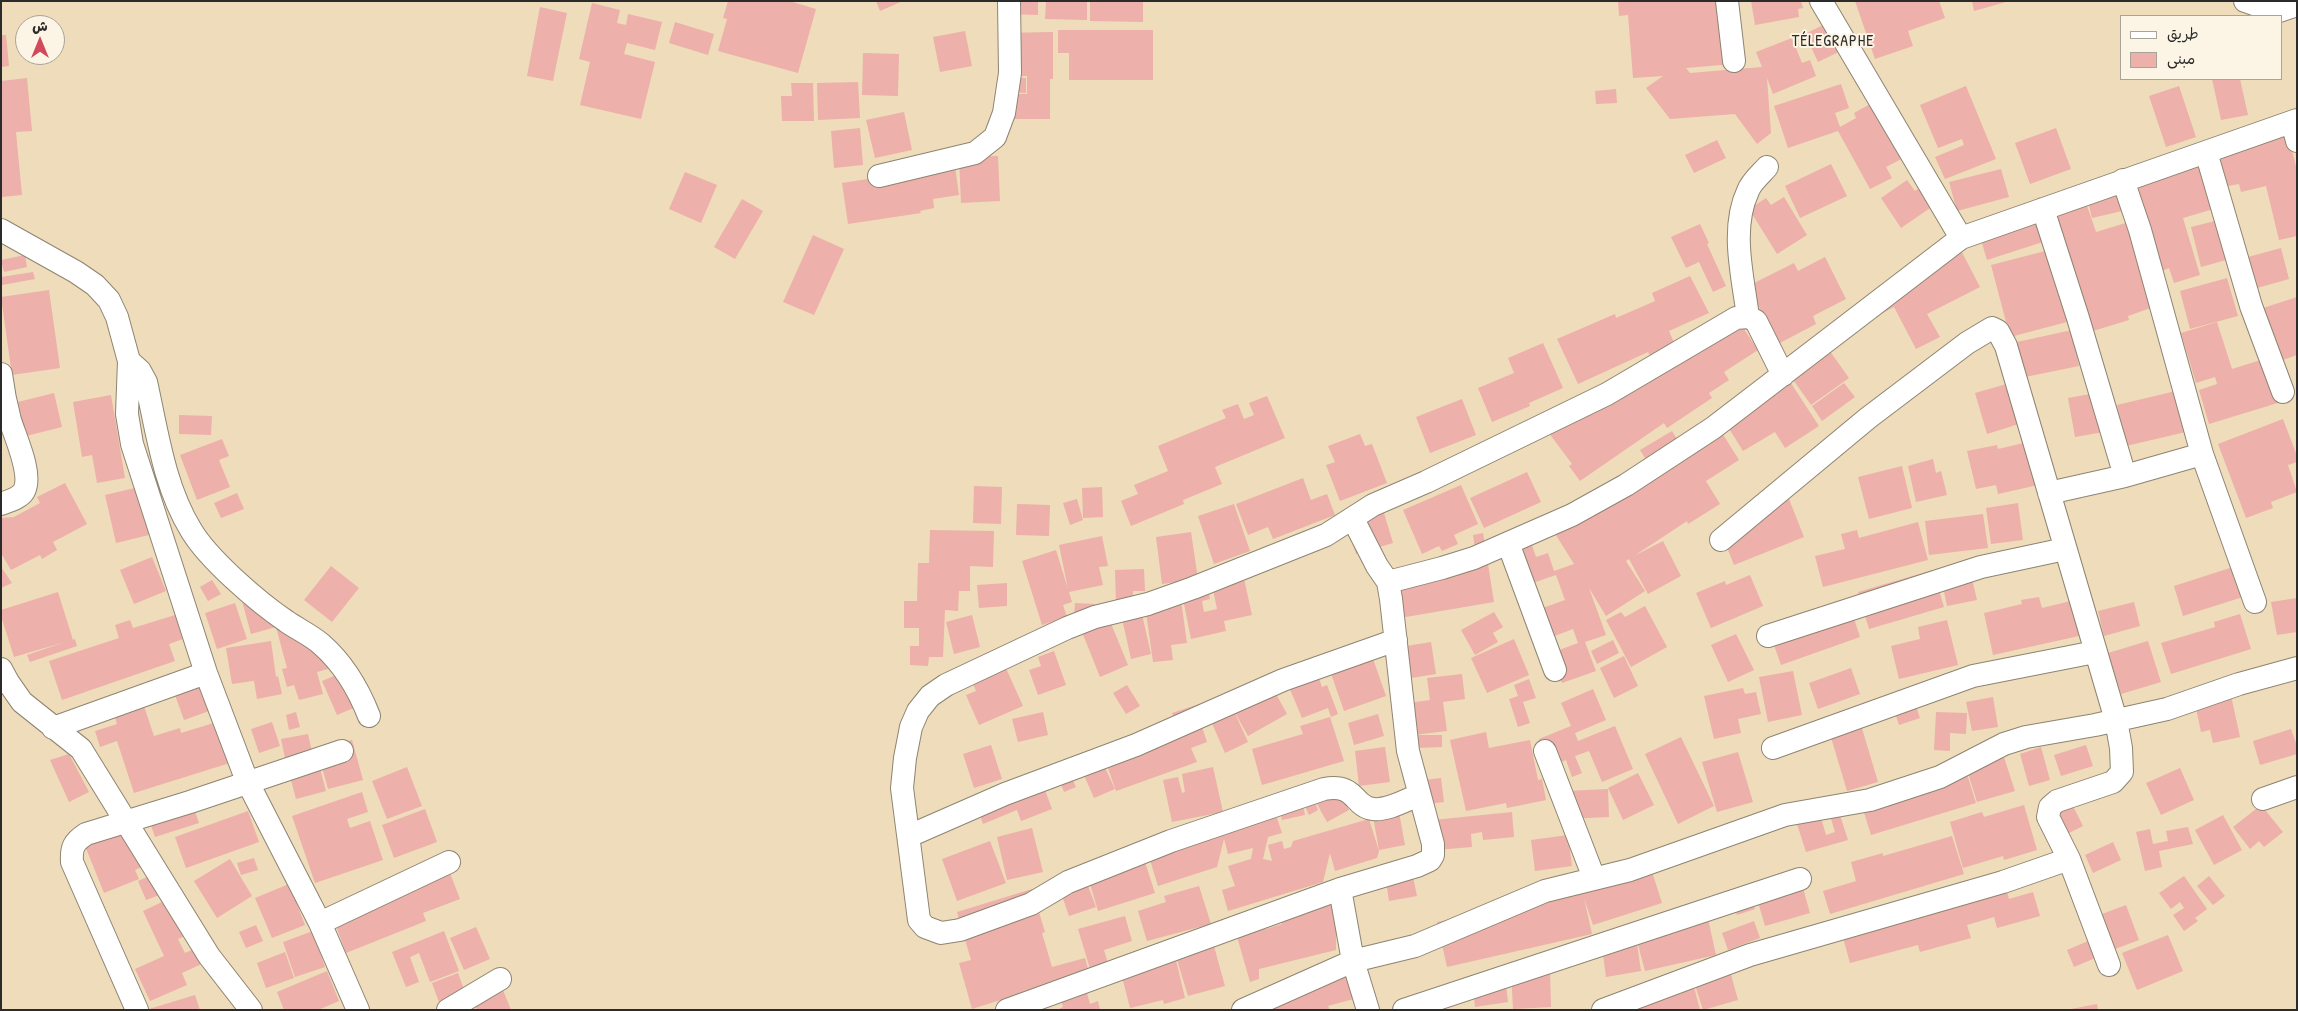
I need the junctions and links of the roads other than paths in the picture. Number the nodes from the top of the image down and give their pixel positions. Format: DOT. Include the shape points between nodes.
graph roads {
  1 [pos="1009,1"];
  2 [pos="1727,1"];
  3 [pos="2245,1"];
  4 [pos="1826,2"];
  5 [pos="2297,5"];
  6 [pos="1734,61"];
  7 [pos="2295,128"];
  8 [pos="2206,152"];
  9 [pos="1767,167"];
  10 [pos="879,176"];
  11 [pos="2123,180"];
  12 [pos="2042,210"];
  13 [pos="1,230"];
  14 [pos="1961,238"];
  15 [pos="1748,317"];
  16 [pos="129,361"];
  17 [pos="1,374"];
  18 [pos="1783,375"];
  19 [pos="2283,392"];
  20 [pos="2202,454"];
  21 [pos="2125,476"];
  22 [pos="2049,493"];
  23 [pos="1,504"];
  24 [pos="1353,519"];
  25 [pos="1721,540"];
  26 [pos="1508,543"];
  27 [pos="2065,549"];
  28 [pos="1388,582"];
  29 [pos="2255,602"];
  30 [pos="1768,636"];
  31 [pos="1396,640"];
  32 [pos="2095,652"];
  33 [pos="2297,668"];
  34 [pos="1,669"];
  35 [pos="1555,670"];
  36 [pos="206,673"];
  37 [pos="369,716"];
  38 [pos="2116,720"];
  39 [pos="53,728"];
  40 [pos="1773,748"];
  41 [pos="342,751"];
  42 [pos="1545,751"];
  43 [pos="247,782"];
  44 [pos="2297,787"];
  45 [pos="1419,795"];
  46 [pos="2263,799"];
  47 [pos="126,822"];
  48 [pos="909,836"];
  49 [pos="2069,859"];
  50 [pos="449,862"];
  51 [pos="1594,878"];
  52 [pos="1800,879"];
  53 [pos="1340,889"];
  54 [pos="320,923"];
  55 [pos="1354,961"];
  56 [pos="2109,965"];
  57 [pos="500,979"];
  58 [pos="137,1010"];
  59 [pos="251,1010"];
  60 [pos="358,1010"];
  61 [pos="448,1010"];
  62 [pos="1007,1010"];
  63 [pos="1243,1010"];
  64 [pos="1368,1010"];
  65 [pos="1404,1010"];
  66 [pos="1603,1010"];
  1 -- 10 [label="street" via="1010,73 1004,113 995,137 975,153"];
  2 -- 6 [label="street"];
  3 -- 5 [label="street" via="2276,12"];
  4 -- 14 [label="street"];
  7 -- 8 [label="street"];
  8 -- 11 [label="street"];
  8 -- 19 [label="street" via="2251,306"];
  9 -- 15 [label="street" via="1748,190 1740,217 1739,247"];
  11 -- 12 [label="street"];
  11 -- 20 [label="street"];
  12 -- 14 [label="street"];
  12 -- 21 [label="street"];
  13 -- 16 [label="street" via="95,285 117,317"];
  14 -- 18 [label="street"];
  15 -- 18 [label="street" via="1756,321"];
  15 -- 24 [label="street" via="1728,322 1607,394 1373,505"];
  16 -- 36 [label="street" via="127,414 132,444"];
  16 -- 37 [label="street" via="146,382 162,456 173,492 191,530 211,556 266,607 321,643 344,668"];
  17 -- 23 [label="street" via="27,479 24,491 17,498"];
  18 -- 26 [label="street" via="1713,428 1626,485 1572,515"];
  20 -- 21 [label="street"];
  20 -- 29 [label="street"];
  21 -- 22 [label="street"];
  22 -- 25 [label="street" via="2006,346 1998,331 1992,328 1967,342 1868,418"];
  22 -- 27 [label="street"];
  24 -- 28 [label="street"];
  24 -- 48 [label="street" via="1326,535 1194,588 1067,628 938,690 918,711 906,750 902,788"];
  26 -- 28 [label="street" via="1442,568"];
  26 -- 35 [label="street"];
  27 -- 30 [label="street" via="1981,567"];
  27 -- 32 [label="street"];
  28 -- 31 [label="street"];
  31 -- 45 [label="street" via="1408,751"];
  31 -- 48 [label="street" via="1283,680 1136,745 1005,794"];
  32 -- 38 [label="street"];
  32 -- 40 [label="street" via="1973,676"];
  33 -- 38 [label="street" via="2167,709"];
  34 -- 39 [label="street" via="22,702"];
  36 -- 39 [label="street"];
  36 -- 43 [label="street"];
  38 -- 49 [label="street" via="2122,772 2112,782 2057,801 2050,807 2048,817"];
  38 -- 51 [label="street" via="2026,737 2004,744 1940,777 1870,800 1785,815 1668,858"];
  39 -- 47 [label="street" via="81,749"];
  41 -- 43 [label="street"];
  42 -- 51 [label="street"];
  43 -- 47 [label="street"];
  43 -- 54 [label="street"];
  44 -- 46 [label="street"];
  45 -- 48 [label="street" via="1384,808 1371,809 1347,790 1324,789 1171,841 1068,882 1031,904 960,930 941,933 925,927 919,920"];
  45 -- 53 [label="street" via="1433,844 1430,860"];
  47 -- 58 [label="street" via="86,834 76,840 71,850 72,862"];
  47 -- 59 [label="street" via="209,956"];
  49 -- 56 [label="street"];
  49 -- 66 [label="street" via="2002,882 1750,955"];
  50 -- 54 [label="street"];
  51 -- 55 [label="street" via="1522,899 1415,946"];
  52 -- 65 [label="street"];
  53 -- 55 [label="street"];
  53 -- 62 [label="street"];
  54 -- 60 [label="street"];
  55 -- 63 [label="street"];
  55 -- 64 [label="street"];
  57 -- 61 [label="street"];
}
